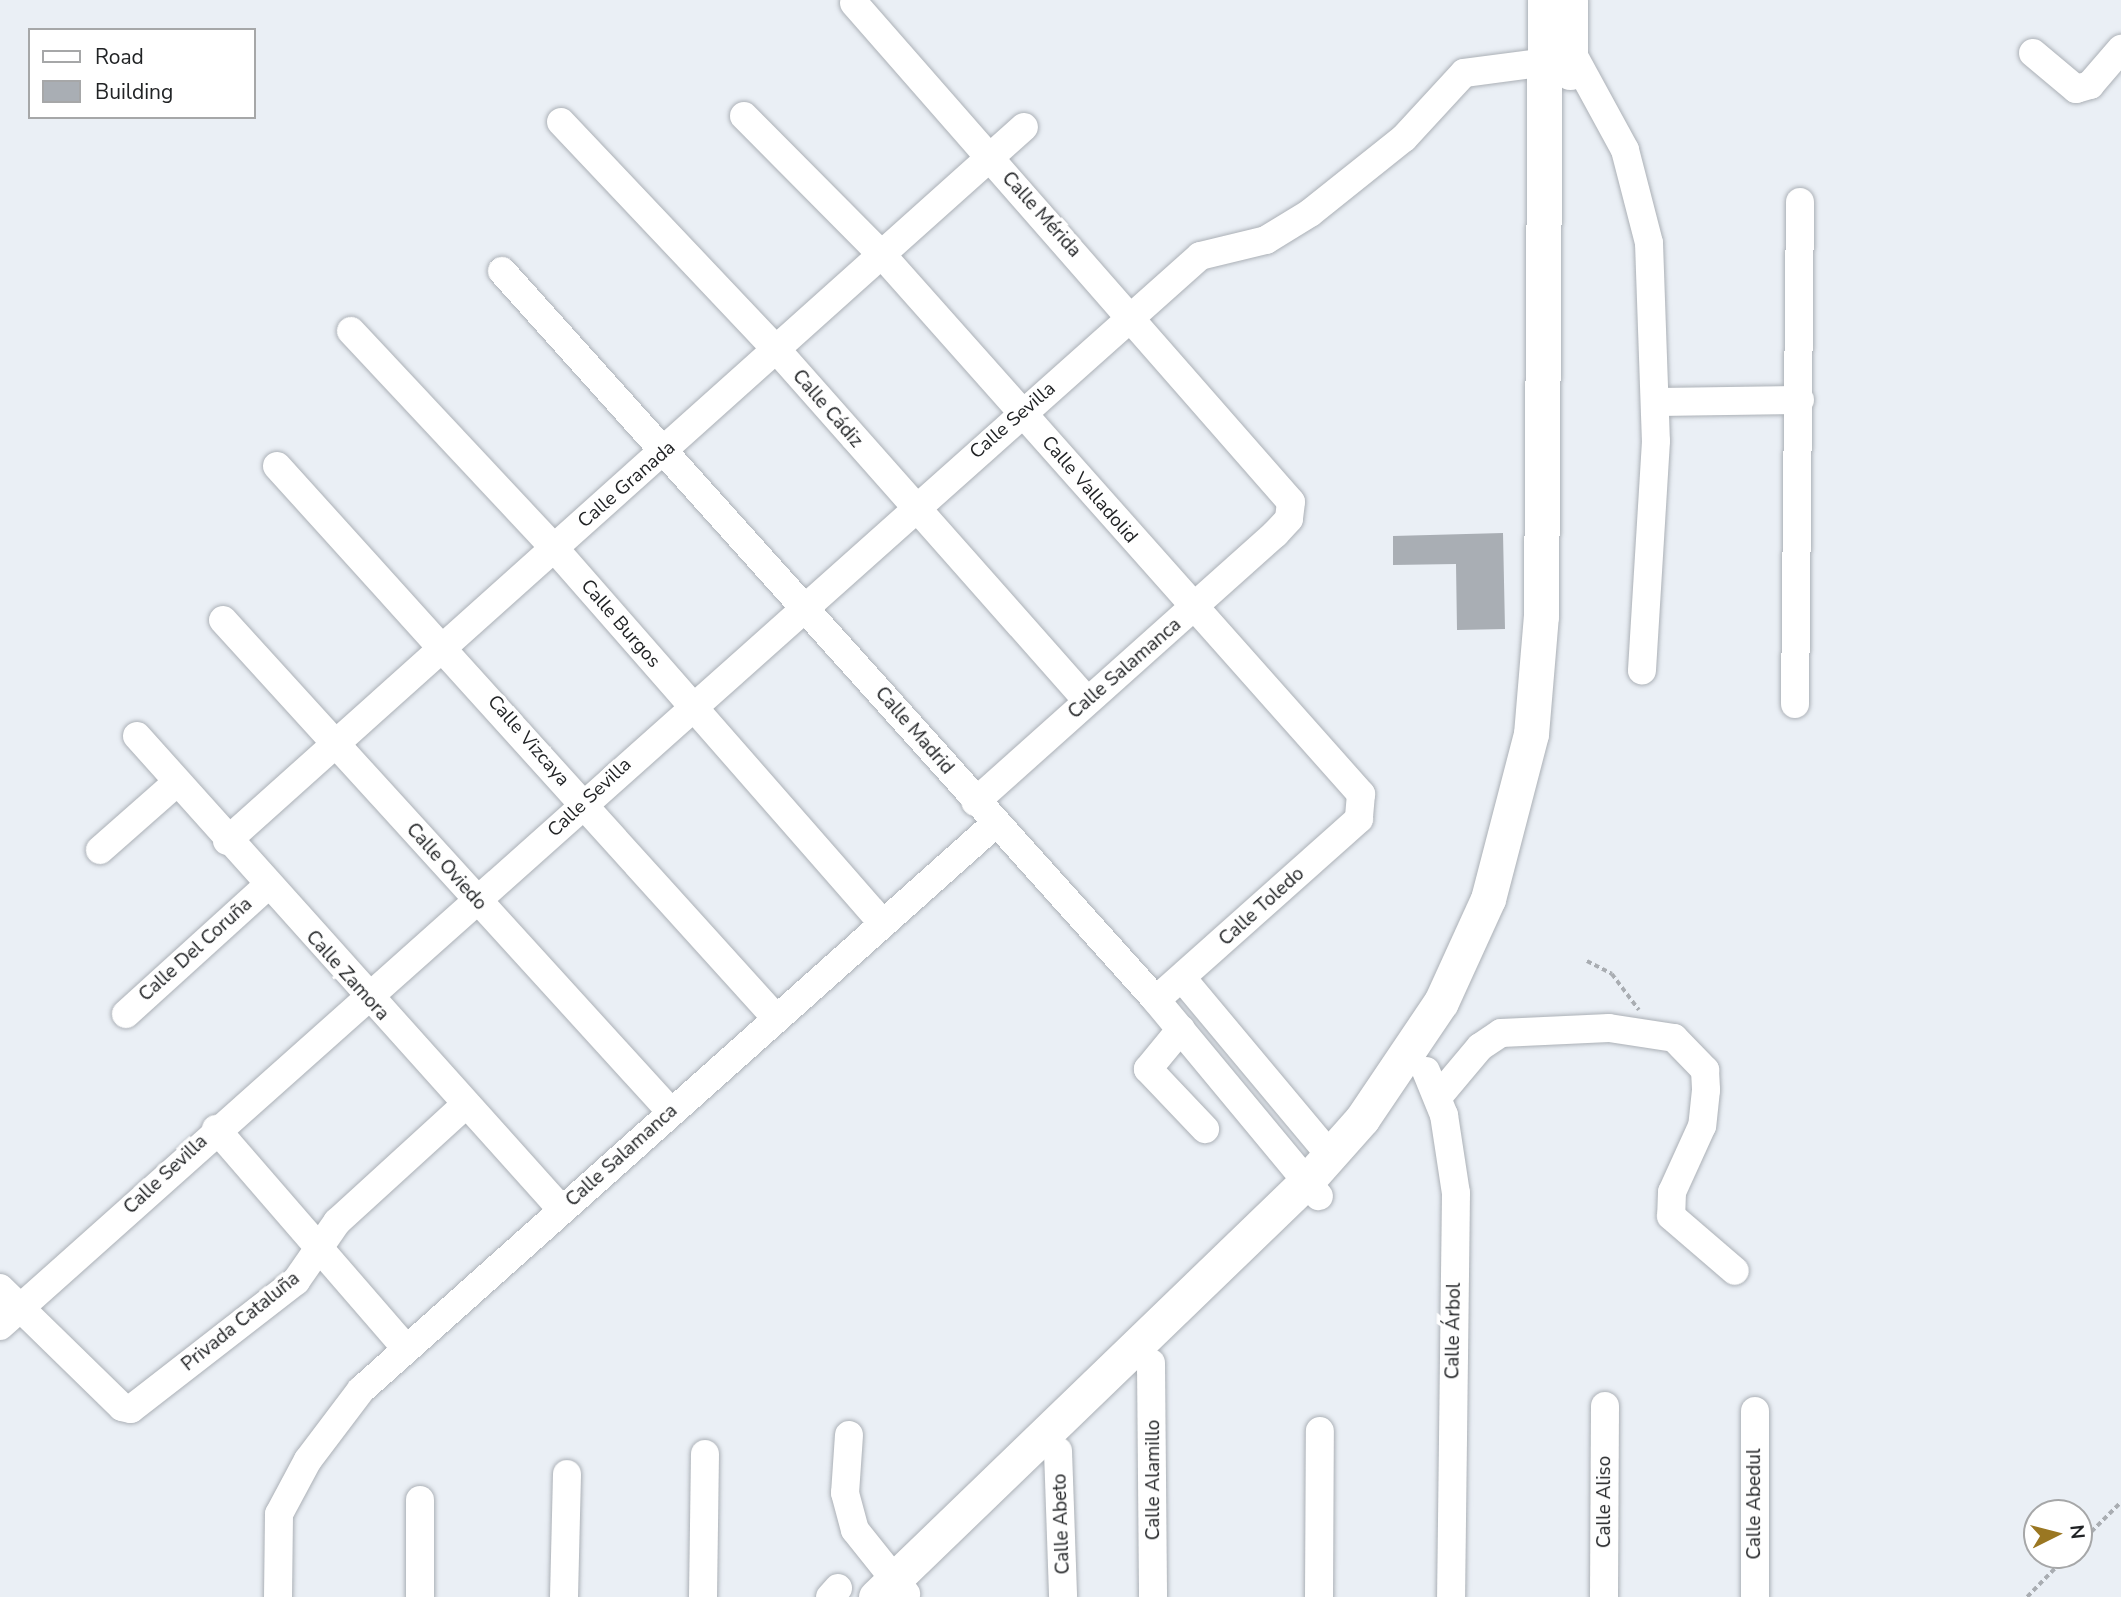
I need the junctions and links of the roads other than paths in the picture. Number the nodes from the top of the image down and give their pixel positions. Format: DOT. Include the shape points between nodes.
graph roads {
  1 [pos="1545,0"];
  2 [pos="1570,0"];
  3 [pos="854,3"];
  4 [pos="2121,49"];
  5 [pos="2033,53"];
  6 [pos="1558,55"];
  7 [pos="744,116"];
  8 [pos="561,122"];
  9 [pos="1024,127"];
  10 [pos="991,159"];
  11 [pos="1800,202"];
  12 [pos="883,256"];
  13 [pos="502,271"];
  14 [pos="1132,316"];
  15 [pos="351,331"];
  16 [pos="776,349"];
  17 [pos="1800,400"];
  18 [pos="1656,402"];
  19 [pos="1022,412"];
  20 [pos="1228,426"];
  21 [pos="665,453"];
  22 [pos="277,466"];
  23 [pos="912,508"];
  24 [pos="555,549"];
  25 [pos="803,606"];
  26 [pos="1193,610"];
  27 [pos="223,620"];
  28 [pos="446,647"];
  29 [pos="1642,671"];
  30 [pos="1087,701"];
  31 [pos="1795,704"];
  32 [pos="691,706"];
  33 [pos="137,736"];
  34 [pos="334,746"];
  35 [pos="176,783"];
  36 [pos="975,802"];
  37 [pos="583,804"];
  38 [pos="1364,810"];
  39 [pos="995,824"];
  40 [pos="227,841"];
  41 [pos="100,850"];
  42 [pos="267,886"];
  43 [pos="476,900"];
  44 [pos="883,924"];
  45 [pos="1182,978"];
  46 [pos="365,996"];
  47 [pos="1157,1000"];
  48 [pos="126,1014"];
  49 [pos="776,1018"];
  50 [pos="1181,1029"];
  51 [pos="1432,1084"];
  52 [pos="465,1105"];
  53 [pos="671,1112"];
  54 [pos="216,1129"];
  55 [pos="1205,1129"];
  56 [pos="1330,1155"];
  57 [pos="1313,1189"];
  58 [pos="562,1210"];
  59 [pos="317,1252"];
  60 [pos="1735,1271"];
  61 [pos="6,1307"];
  62 [pos="405,1347"];
  63 [pos="1151,1363"];
  64 [pos="1605,1406"];
  65 [pos="1755,1411"];
  66 [pos="1320,1430"];
  67 [pos="849,1435"];
  68 [pos="1058,1451"];
  69 [pos="705,1454"];
  70 [pos="567,1474"];
  71 [pos="420,1500"];
  72 [pos="894,1592"];
  73 [pos="278,1597"];
  74 [pos="419,1597"];
  75 [pos="564,1597"];
  76 [pos="703,1597"];
  77 [pos="1063,1597"];
  78 [pos="1153,1597"];
  79 [pos="1319,1597"];
  80 [pos="1451,1597"];
  81 [pos="1604,1597"];
  82 [pos="1755,1597"];
  1 -- 6 [label="main road"];
  2 -- 6 [label="main road"];
  3 -- 10 [label="street, Calle Mérida"];
  4 -- 5 [label="street" via="2090,85 2076,89"];
  6 -- 14 [label="street, Calle Sevilla" via="1464,73 1404,138 1310,213 1266,240 1209,251"];
  6 -- 18 [label="street" via="1625,150 1644,210"];
  6 -- 51 [label="main road" via="1563,534 1550,756 1508,905"];
  6 -- 56 [label="main road" via="1541,616 1521,786 1488,899 1441,1002 1399,1071"];
  7 -- 12 [label="street, Calle Valladolid"];
  8 -- 16 [label="street, Calle Cádiz"];
  9 -- 10 [label="street, Calle Granada"];
  10 -- 12 [label="street, Calle Granada"];
  10 -- 14 [label="street, Calle Mérida"];
  11 -- 17 [label="street"];
  12 -- 16 [label="street, Calle Granada"];
  12 -- 19 [label="street, Calle Valladolid"];
  13 -- 21 [label="street, Calle Madrid"];
  14 -- 19 [label="street, Calle Sevilla"];
  14 -- 20 [label="street, Calle Mérida"];
  15 -- 24 [label="street, Calle Burgos"];
  16 -- 21 [label="street, Calle Granada"];
  16 -- 23 [label="street, Calle Cádiz"];
  17 -- 18 [label="street"];
  17 -- 31 [label="street"];
  18 -- 29 [label="street"];
  19 -- 23 [label="street, Calle Sevilla"];
  19 -- 26 [label="street, Calle Valladolid"];
  20 -- 26 [label="street, Calle Salamanca" via="1291,502 1289,519"];
  21 -- 24 [label="street, Calle Granada"];
  21 -- 25 [label="street, Calle Madrid"];
  22 -- 28 [label="street, Calle Vizcaya"];
  23 -- 25 [label="street, Calle Sevilla"];
  23 -- 30 [label="street, Calle Cádiz"];
  24 -- 28 [label="street, Calle Granada"];
  24 -- 32 [label="street, Calle Burgos"];
  25 -- 32 [label="street, Calle Sevilla"];
  25 -- 36 [label="street, Calle Madrid"];
  26 -- 30 [label="street, Calle Salamanca"];
  26 -- 38 [label="street, Calle Valladolid" via="1355,786"];
  27 -- 34 [label="street, Calle Oviedo"];
  28 -- 34 [label="street, Calle Granada"];
  28 -- 37 [label="street, Calle Vizcaya"];
  30 -- 36 [label="street, Calle Salamanca"];
  32 -- 37 [label="street, Calle Sevilla"];
  32 -- 44 [label="street, Calle Burgos"];
  33 -- 35 [label="street, Calle Zamora"];
  34 -- 40 [label="street, Calle Granada"];
  34 -- 43 [label="street, Calle Oviedo"];
  35 -- 40 [label="street, Calle Zamora"];
  35 -- 41 [label="street"];
  36 -- 39 [label="street, Calle Madrid"];
  37 -- 43 [label="street, Calle Sevilla"];
  37 -- 49 [label="street, Calle Vizcaya"];
  38 -- 45 [label="street, Calle Toledo"];
  39 -- 44 [label="street, Calle Salamanca"];
  39 -- 47 [label="street, Calle Madrid"];
  40 -- 42 [label="street, Calle Zamora"];
  42 -- 46 [label="street, Calle Zamora"];
  42 -- 48 [label="street, Calle Del Coruña"];
  43 -- 46 [label="street, Calle Sevilla"];
  43 -- 53 [label="street, Calle Oviedo"];
  44 -- 49 [label="street, Calle Salamanca"];
  45 -- 47 [label="street, Calle Toledo"];
  45 -- 56 [label="street"];
  46 -- 52 [label="street, Calle Zamora"];
  46 -- 54 [label="street, Calle Sevilla"];
  47 -- 50 [label="street, Calle Madrid"];
  49 -- 53 [label="street, Calle Salamanca"];
  50 -- 55 [label="street" via="1148,1069"];
  50 -- 57 [label="street, Calle Madrid"];
  51 -- 57 [label="main road"];
  51 -- 60 [label="street" via="1501,1033 1552,1027 1650,1030 1693,1050 1705,1070 1702,1126 1672,1192 1671,1216"];
  51 -- 80 [label="street, Calle Árbol" via="1456,1193"];
  52 -- 58 [label="street, Calle Zamora"];
  52 -- 59 [label="street, Privada Cataluña" via="337,1222"];
  53 -- 58 [label="street, Calle Salamanca"];
  54 -- 59 [label="street"];
  54 -- 61 [label="street, Calle Sevilla"];
  56 -- 57 [label="main road"];
  57 -- 63 [label="main road"];
  57 -- 72 [label="main road"];
  58 -- 62 [label="street, Calle Salamanca"];
  59 -- 61 [label="street, Privada Cataluña" via="296,1280 127,1409"];
  59 -- 62 [label="street"];
  62 -- 73 [label="street, Calle Salamanca" via="326,1433 279,1514"];
  63 -- 68 [label="main road"];
  63 -- 78 [label="street, Calle Alamillo"];
  64 -- 81 [label="street, Calle Aliso"];
  65 -- 82 [label="street, Calle Abedul"];
  66 -- 79 [label="street"];
  67 -- 72 [label="street" via="848,1511"];
  68 -- 72 [label="main road"];
  68 -- 77 [label="street, Calle Abeto"];
  69 -- 76 [label="street"];
  70 -- 75 [label="street"];
  71 -- 74 [label="street"];
}
